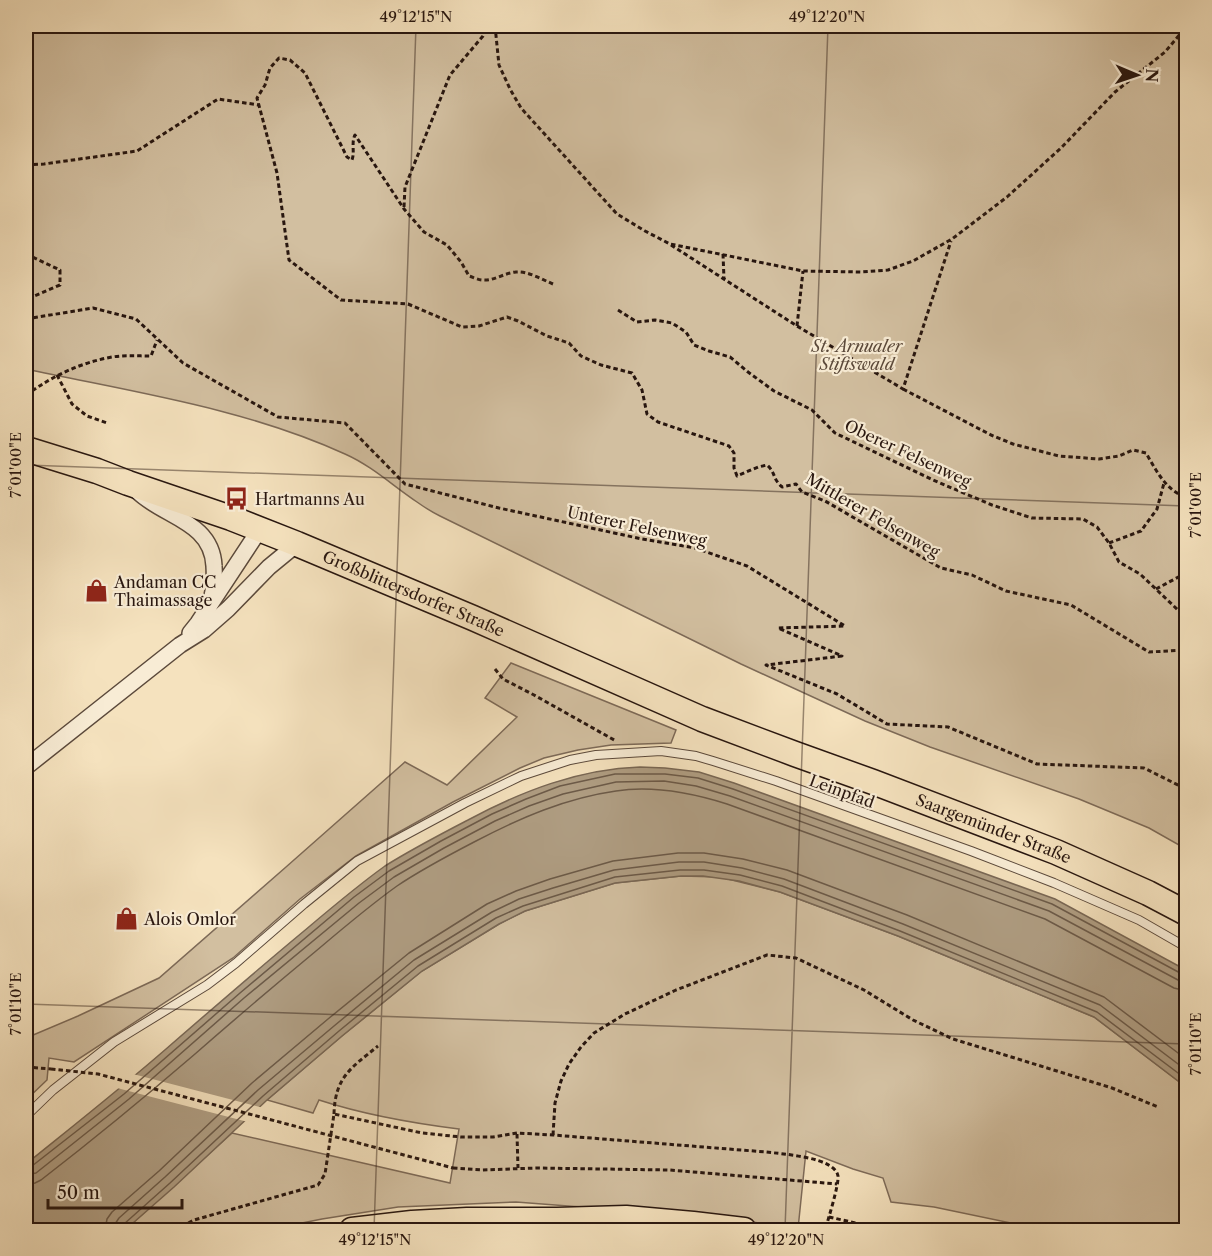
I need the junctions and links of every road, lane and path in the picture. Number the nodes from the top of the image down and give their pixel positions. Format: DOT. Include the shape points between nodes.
graph roads {
  1 [pos="487,26"];
  2 [pos="495,26"];
  3 [pos="1186,27"];
  4 [pos="259,105"];
  5 [pos="26,165"];
  6 [pos="404,209"];
  7 [pos="952,239"];
  8 [pos="670,244"];
  9 [pos="26,254"];
  10 [pos="723,254"];
  11 [pos="803,271"];
  12 [pos="724,279"];
  13 [pos="552,284"];
  14 [pos="26,302"];
  15 [pos="618,310"];
  16 [pos="26,319"];
  17 [pos="797,326"];
  18 [pos="157,340"];
  19 [pos="57,375"];
  20 [pos="903,389"];
  21 [pos="26,396"];
  22 [pos="107,423"];
  23 [pos="26,449"];
  24 [pos="128,483"];
  25 [pos="1164,483"];
  26 [pos="1186,497"];
  27 [pos="260,530"];
  28 [pos="297,543"];
  29 [pos="1109,543"];
  30 [pos="1186,573"];
  31 [pos="1155,589"];
  32 [pos="209,607"];
  33 [pos="1186,612"];
  34 [pos="180,645"];
  35 [pos="1186,650"];
  36 [pos="495,669"];
  37 [pos="636,752"];
  38 [pos="795,754"];
  39 [pos="26,767"];
  40 [pos="1186,789"];
  41 [pos="1186,912"];
  42 [pos="1186,947"];
  43 [pos="378,1046"];
  44 [pos="26,1067"];
  45 [pos="1158,1107"];
  46 [pos="334,1114"];
  47 [pos="26,1116"];
  48 [pos="517,1133"];
  49 [pos="553,1135"];
  50 [pos="518,1168"];
  51 [pos="837,1184"];
  52 [pos="829,1217"];
  53 [pos="557,1220"];
  54 [pos="175,1230"];
  55 [pos="352,1230"];
  56 [pos="615,1230"];
  57 [pos="744,1230"];
  58 [pos="825,1230"];
  59 [pos="887,1230"];
  1 -- 6 [label="path" via="450,75 405,187"];
  2 -- 8 [label="path" via="499,65 521,108 616,214"];
  3 -- 7 [label="path" via="1165,52 1115,92 1007,197"];
  4 -- 5 [label="path" via="218,99 136,151"];
  4 -- 6 [label="path" via="257,98 270,68 279,58 290,60 305,73 347,157 352,160 355,135"];
  4 -- 35 [label="path, Mittlerer Felsenweg" via="277,173 289,260 341,300 408,304 462,327 507,317 518,321 569,343 581,356 601,365 632,372 642,390 647,414 657,422 729,446 734,453 737,476 767,465 782,487 796,484 802,492 825,501 941,568 972,575 1006,591 1071,605 1149,652"];
  6 -- 13 [label="path" via="424,232 447,245 469,276 483,280 518,272"];
  7 -- 11 [label="path" via="888,270"];
  7 -- 20 [label="path"];
  8 -- 10 [label="path"];
  8 -- 12 [label="path"];
  9 -- 14 [label="path" via="60,270 60,285"];
  10 -- 11 [label="path"];
  10 -- 12 [label="path"];
  11 -- 17 [label="path"];
  12 -- 17 [label="path"];
  15 -- 29 [label="path, Oberer Felsenweg" via="637,322 672,323 686,332 694,345 730,357 774,391 812,410 835,433 894,461 982,501 1032,518 1083,519 1097,527"];
  16 -- 18 [label="path" via="93,308 136,320"];
  17 -- 20 [label="path"];
  18 -- 19 [label="path" via="151,356 112,357"];
  18 -- 40 [label="path, Unterer Felsenweg" via="183,363 278,417 345,423 405,484 499,508 695,548 747,566 845,626 778,628 842,656 766,665 837,694 887,724 948,727 1037,764 1144,768"];
  19 -- 21 [label="path"];
  19 -- 22 [label="path" via="72,404 87,416"];
  20 -- 25 [label="path" via="1012,444 1059,456 1099,459 1133,450 1146,453"];
  23 -- 24 [label="main road, Großblittersdorfer Straße"];
  24 -- 27 [label="main road, Großblittersdorfer Straße"];
  24 -- 32 [label="street" via="145,500 198,530 208,542 214,558 215,583"];
  25 -- 26 [label="path"];
  25 -- 29 [label="path" via="1156,509 1141,531"];
  27 -- 28 [label="main road, Großblittersdorfer Straße"];
  27 -- 32 [label="street"];
  28 -- 34 [label="street" via="204,630"];
  28 -- 38 [label="main road, Großblittersdorfer Straße" via="702,719"];
  29 -- 31 [label="path, Oberer Felsenweg" via="1119,562"];
  30 -- 31 [label="path"];
  31 -- 33 [label="path, Oberer Felsenweg" via="1178,610"];
  32 -- 34 [label="street"];
  34 -- 39 [label="street"];
  36 -- 37 [label="path" via="503,679"];
  37 -- 42 [label="lane, Leinpfad" via="696,756 776,781 1054,883 1139,920"];
  37 -- 47 [label="lane, Leinpfad" via="570,760 521,776 357,861 236,963 114,1042"];
  38 -- 41 [label="main road, Saargemünder Straße" via="1056,852"];
  43 -- 46 [label="path" via="343,1076"];
  44 -- 50 [label="path, bridge" via="98,1074 453,1168"];
  45 -- 49 [label="path" via="953,1039 796,958 767,955 676,990 594,1033 569,1064 561,1081"];
  46 -- 48 [label="path" via="422,1133 461,1137"];
  46 -- 54 [label="path" via="326,1174 318,1185 195,1220"];
  48 -- 49 [label="path"];
  48 -- 50 [label="path"];
  49 -- 51 [label="path" via="790,1155 833,1167 838,1174"];
  50 -- 51 [label="path" via="670,1170"];
  51 -- 52 [label="path"];
  52 -- 58 [label="path"];
  52 -- 59 [label="path"];
  53 -- 55 [label="main road" via="467,1220"];
  53 -- 56 [label="main road"];
  53 -- 57 [label="main road" via="626,1218"];
}
